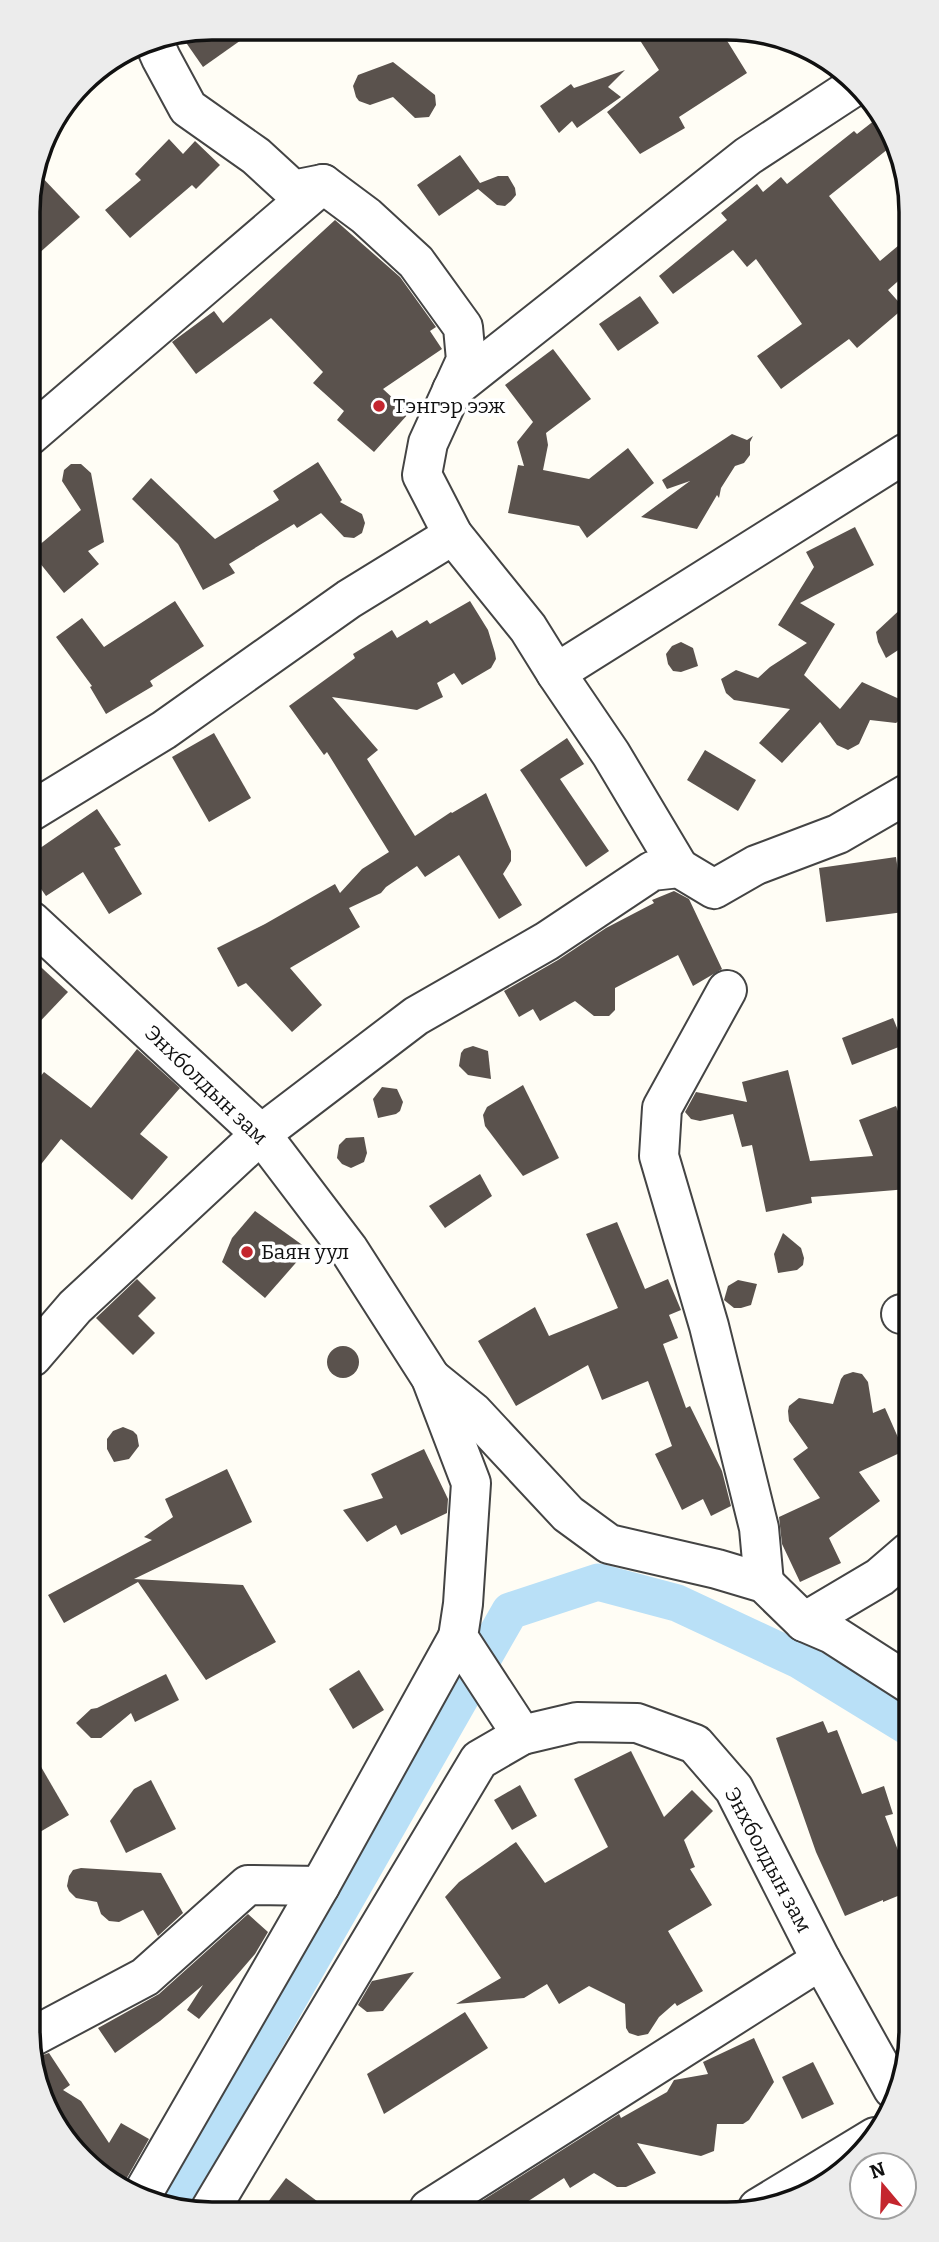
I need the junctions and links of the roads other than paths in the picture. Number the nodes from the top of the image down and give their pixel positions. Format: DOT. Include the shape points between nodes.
graph roads {
  1 [pos="157,49"];
  2 [pos="848,91"];
  3 [pos="323,184"];
  4 [pos="450,391"];
  5 [pos="41,426"];
  6 [pos="899,457"];
  7 [pos="453,535"];
  8 [pos="556,673"];
  9 [pos="899,799"];
  10 [pos="41,806"];
  11 [pos="679,868"];
  12 [pos="41,930"];
  13 [pos="727,990"];
  14 [pos="261,1134"];
  15 [pos="40,1347"];
  16 [pos="430,1378"];
  17 [pos="898,1561"];
  18 [pos="764,1583"];
  19 [pos="804,1622"];
  20 [pos="458,1637"];
  21 [pos="898,1678"];
  22 [pos="522,1735"];
  23 [pos="320,1886"];
  24 [pos="821,1960"];
  25 [pos="40,2033"];
  26 [pos="891,2051"];
  27 [pos="892,2075"];
  28 [pos="841,2158"];
  29 [pos="146,2188"];
  30 [pos="784,2192"];
  31 [pos="215,2202"];
  32 [pos="440,2202"];
  1 -- 3 [label="street" via="188,108 256,156 293,190"];
  2 -- 4 [label="street" via="748,156"];
  3 -- 4 [label="street" via="416,262 463,327 466,360"];
  3 -- 5 [label="street"];
  4 -- 7 [label="street" via="428,443 422,475"];
  6 -- 8 [label="street"];
  7 -- 8 [label="street" via="528,628"];
  7 -- 10 [label="street" via="349,598 164,730"];
  8 -- 11 [label="street"];
  9 -- 11 [label="street" via="838,834 756,865 714,889"];
  11 -- 14 [label="street" via="652,871 547,941 415,1016"];
  12 -- 14 [label="street, Энхболдын зам"];
  13 -- 18 [label="street" via="662,1108 659,1156 709,1326 759,1528"];
  14 -- 15 [label="street" via="75,1307"];
  14 -- 16 [label="street, Энхболдын зам" via="349,1251"];
  16 -- 18 [label="street" via="473,1412 568,1514 609,1544"];
  16 -- 20 [label="street, Энхболдын зам" via="471,1483"];
  17 -- 19 [label="street"];
  18 -- 19 [label="street"];
  19 -- 21 [label="street" via="832,1634"];
  20 -- 22 [label="street"];
  20 -- 23 [label="street"];
  22 -- 24 [label="street, Энхболдын зам" via="577,1722 637,1723 695,1744 734,1789"];
  22 -- 31 [label="street, Энхболдын зам" via="479,1760"];
  23 -- 25 [label="street" via="248,1885 145,1977"];
  23 -- 29 [label="street"];
  24 -- 26 [label="street, Энхболдын зам"];
  24 -- 32 [label="street"];
  26 -- 27 [label="street, Энхболдын зам"];
  28 -- 30 [label="street"];
}
